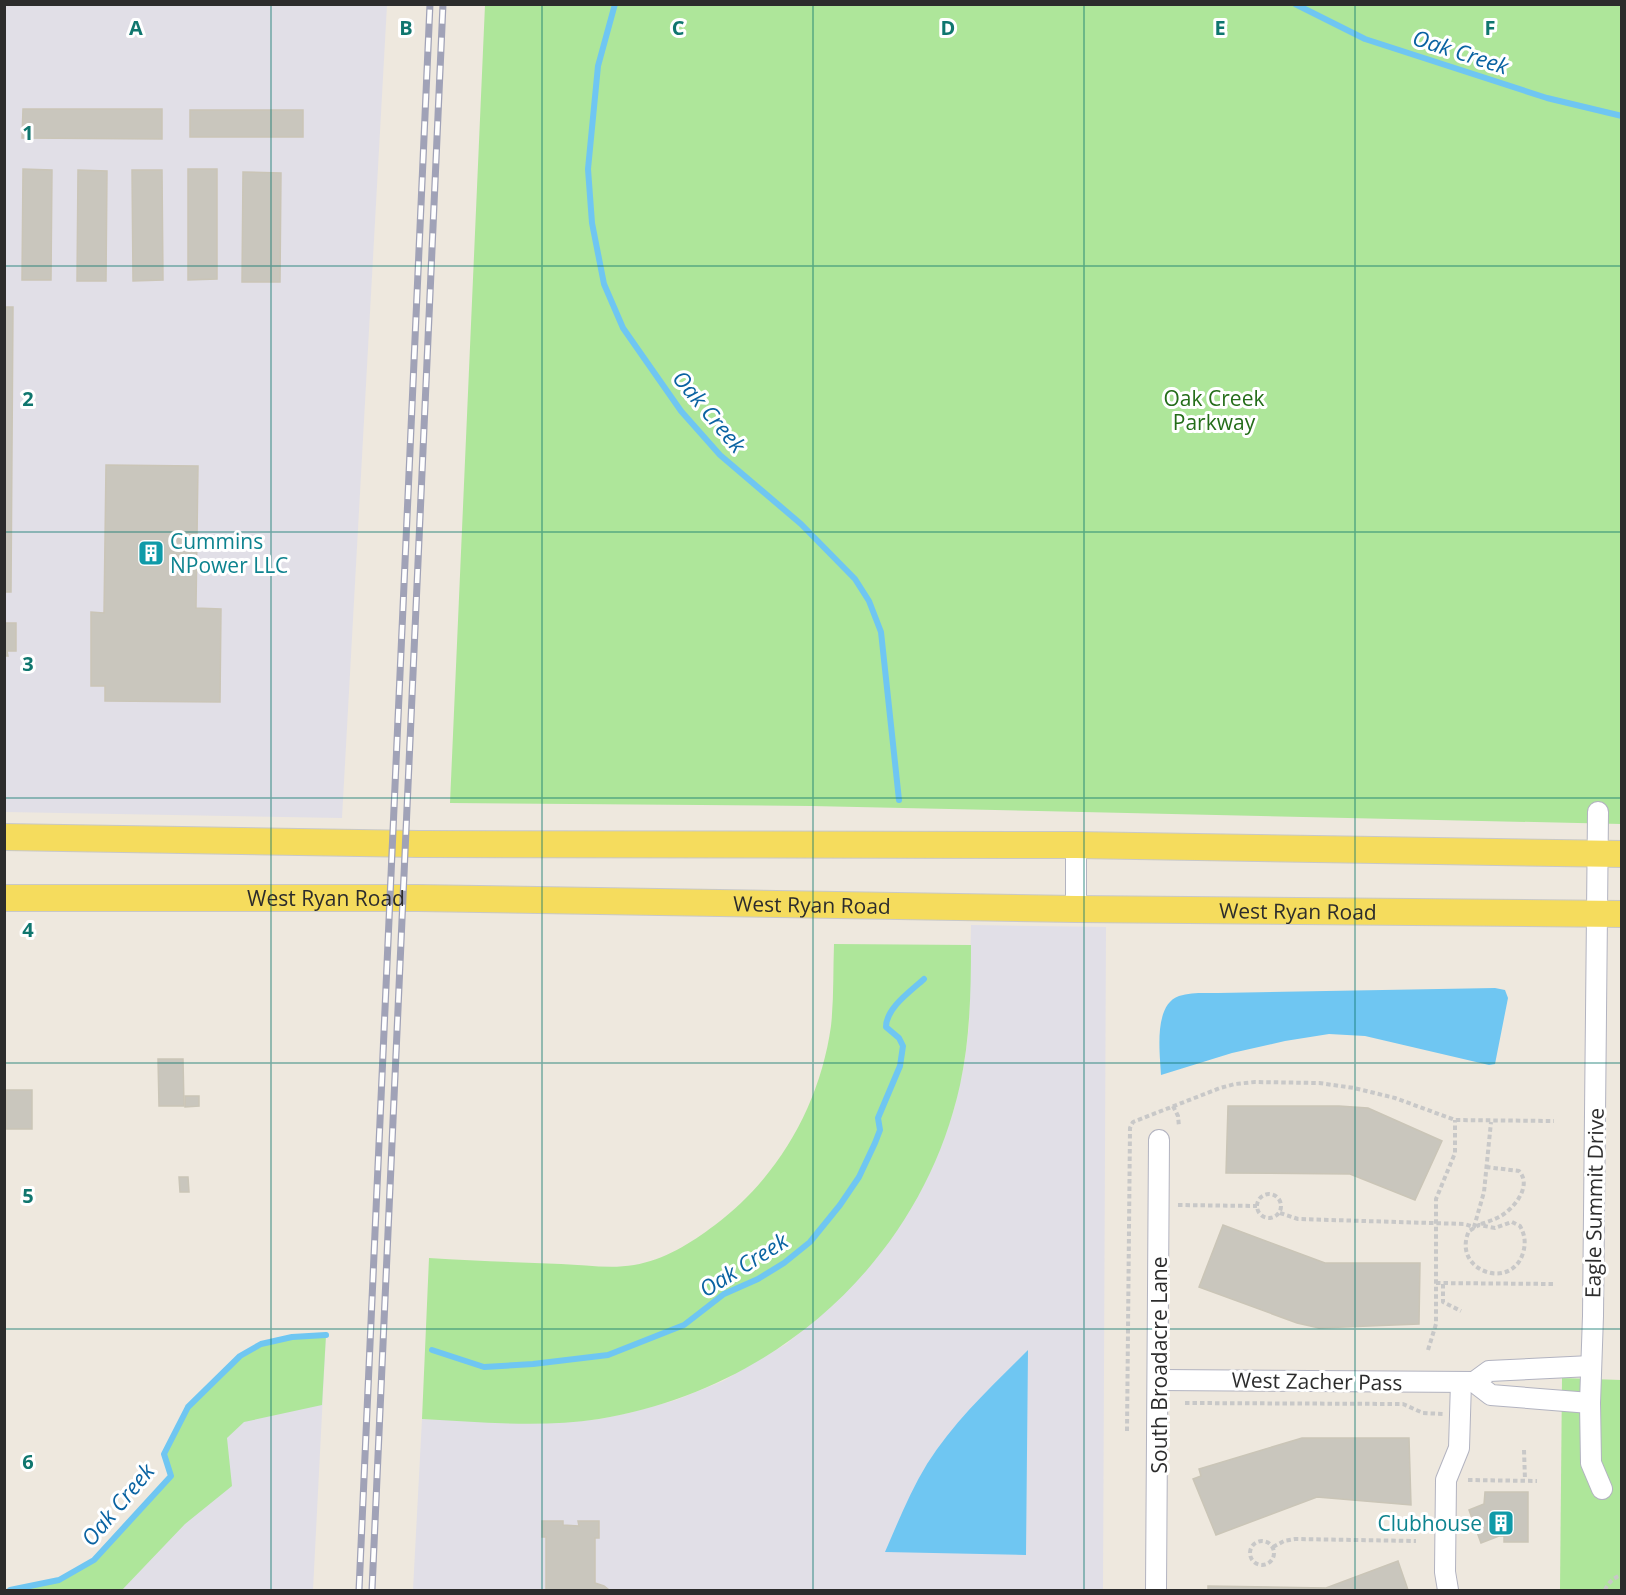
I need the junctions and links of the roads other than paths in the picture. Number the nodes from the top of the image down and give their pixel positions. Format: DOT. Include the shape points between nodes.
graph roads {
  1 [pos="1598,812"];
  2 [pos="4,837"];
  3 [pos="1076,845"];
  4 [pos="1610,854"];
  5 [pos="4,898"];
  6 [pos="1076,909"];
  7 [pos="1609,914"];
  8 [pos="1159,1140"];
  9 [pos="1591,1366"];
  10 [pos="1159,1380"];
  11 [pos="1468,1382"];
  12 [pos="1590,1403"];
  13 [pos="1602,1489"];
  14 [pos="1156,1590"];
  15 [pos="1448,1590"];
  1 -- 4 [label="street, Eagle Summit Drive"];
  2 -- 3 [label="main road" via="419,844"];
  3 -- 4 [label="main road"];
  3 -- 6 [label="street"];
  4 -- 7 [label="street, Eagle Summit Drive"];
  5 -- 6 [label="main road, West Ryan Road" via="418,898"];
  6 -- 7 [label="main road, West Ryan Road"];
  7 -- 9 [label="street, Eagle Summit Drive"];
  8 -- 10 [label="street, South Broadacre Lane"];
  9 -- 11 [label="street, West Zacher Pass" via="1489,1371"];
  9 -- 12 [label="street, Eagle Summit Drive"];
  10 -- 11 [label="street, West Zacher Pass"];
  10 -- 14 [label="street, South Broadacre Lane"];
  11 -- 12 [label="street, West Zacher Pass" via="1491,1395"];
  11 -- 15 [label="street" via="1459,1448 1446,1480"];
  12 -- 13 [label="street, Eagle Summit Drive" via="1592,1463"];
}
